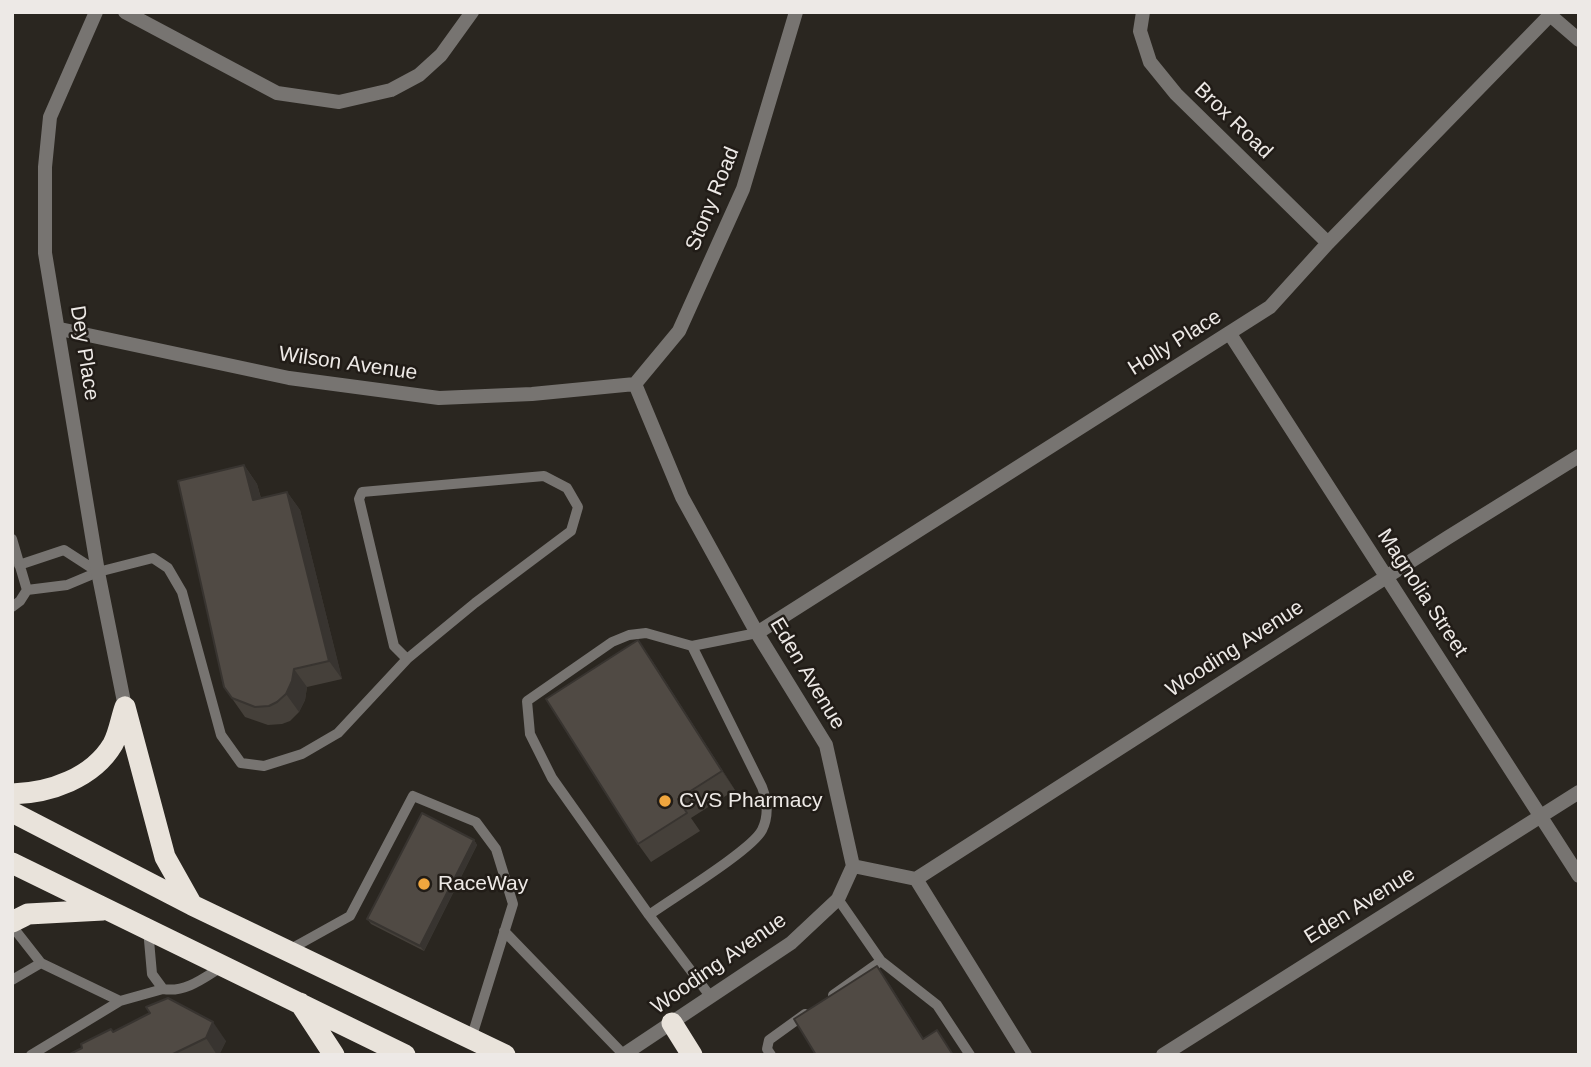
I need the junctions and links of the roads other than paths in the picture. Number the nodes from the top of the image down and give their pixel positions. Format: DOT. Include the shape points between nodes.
graph roads {
  1 [pos="96,12"];
  2 [pos="125,12"];
  3 [pos="472,12"];
  4 [pos="796,12"];
  5 [pos="1143,12"];
  6 [pos="1552,14"];
  7 [pos="1579,40"];
  8 [pos="1328,243"];
  9 [pos="60,329"];
  10 [pos="1230,334"];
  11 [pos="635,384"];
  12 [pos="1579,456"];
  13 [pos="12,539"];
  14 [pos="19,565"];
  15 [pos="98,572"];
  16 [pos="1386,576"];
  17 [pos="27,590"];
  18 [pos="12,607"];
  19 [pos="757,633"];
  20 [pos="692,646"];
  21 [pos="407,659"];
  22 [pos="125,706"];
  23 [pos="1579,792"];
  24 [pos="12,794"];
  25 [pos="12,811"];
  26 [pos="1541,816"];
  27 [pos="12,863"];
  28 [pos="853,866"];
  29 [pos="1579,876"];
  30 [pos="916,879"];
  31 [pos="838,899"];
  32 [pos="192,905"];
  33 [pos="108,910"];
  34 [pos="649,915"];
  35 [pos="12,924"];
  36 [pos="148,929"];
  37 [pos="504,931"];
  38 [pos="287,951"];
  39 [pos="881,961"];
  40 [pos="41,963"];
  41 [pos="224,965"];
  42 [pos="12,980"];
  43 [pos="163,989"];
  44 [pos="710,996"];
  45 [pos="825,1000"];
  46 [pos="120,1001"];
  47 [pos="299,1001"];
  48 [pos="814,1008"];
  49 [pos="672,1023"];
  50 [pos="471,1039"];
  51 [pos="31,1055"];
  52 [pos="334,1055"];
  53 [pos="405,1055"];
  54 [pos="505,1055"];
  55 [pos="623,1055"];
  56 [pos="692,1055"];
  57 [pos="771,1055"];
  58 [pos="970,1055"];
  59 [pos="1025,1055"];
  60 [pos="1163,1055"];
  1 -- 9 [label="street, Dey Place" via="50,117 45,253"];
  2 -- 3 [label="street" via="277,93 339,102 391,90 419,75 441,55"];
  4 -- 11 [label="street, Stony Road" via="743,189 679,331"];
  5 -- 8 [label="street, Brox Road" via="1140,31 1150,62 1176,94"];
  6 -- 7 [label="street"];
  6 -- 8 [label="street, Holly Place"];
  8 -- 10 [label="street, Holly Place" via="1270,307"];
  9 -- 11 [label="street, Wilson Avenue" via="289,378 439,398"];
  9 -- 15 [label="street, Dey Place"];
  10 -- 16 [label="street, Magnolia Street"];
  10 -- 19 [label="street, Holly Place"];
  11 -- 19 [label="street, Eden Avenue" via="682,497"];
  12 -- 16 [label="street, Wooding Avenue"];
  13 -- 14 [label="lane"];
  14 -- 15 [label="lane" via="64,550"];
  14 -- 17 [label="lane"];
  15 -- 17 [label="lane" via="67,585"];
  15 -- 21 [label="lane" via="153,558 168,568 182,592 221,735 241,763 264,766 302,754 338,733"];
  15 -- 22 [label="street, Dey Place"];
  16 -- 26 [label="street, Magnolia Street"];
  16 -- 30 [label="street, Wooding Avenue"];
  17 -- 18 [label="lane"];
  19 -- 20 [label="lane"];
  19 -- 28 [label="street, Eden Avenue" via="826,745"];
  20 -- 34 [label="lane" via="762,788 767,800 765,821 762,832 734,856"];
  20 -- 34 [label="lane" via="646,633 629,635 527,701 530,734 552,778"];
  21 -- 21 [label="lane" via="571,531 578,508 567,488 544,475 362,492 359,499 394,646"];
  22 -- 24 [label="highway" via="114,743 80,777"];
  22 -- 32 [label="highway" via="165,857"];
  23 -- 26 [label="street, Eden Avenue"];
  25 -- 32 [label="highway"];
  26 -- 29 [label="street, Magnolia Street"];
  26 -- 60 [label="street, Eden Avenue"];
  27 -- 33 [label="highway"];
  28 -- 30 [label="street"];
  28 -- 31 [label="street, Wooding Avenue"];
  30 -- 59 [label="street"];
  31 -- 39 [label="lane"];
  31 -- 44 [label="street, Wooding Avenue" via="791,943"];
  32 -- 38 [label="highway"];
  33 -- 35 [label="highway" via="28,914"];
  33 -- 36 [label="highway"];
  34 -- 44 [label="lane"];
  35 -- 40 [label="lane"];
  36 -- 41 [label="highway"];
  36 -- 43 [label="lane" via="152,974"];
  37 -- 38 [label="lane" via="513,904 496,849 476,822 414,796 350,916"];
  37 -- 50 [label="lane"];
  37 -- 55 [label="lane"];
  38 -- 50 [label="highway"];
  39 -- 45 [label="lane"];
  39 -- 58 [label="lane" via="936,1005"];
  40 -- 42 [label="lane"];
  40 -- 46 [label="lane"];
  41 -- 43 [label="lane" via="190,986"];
  41 -- 47 [label="highway"];
  43 -- 46 [label="lane"];
  44 -- 49 [label="street, Wooding Avenue"];
  46 -- 51 [label="lane"];
  47 -- 52 [label="highway"];
  47 -- 53 [label="highway"];
  48 -- 57 [label="lane" via="769,1040"];
  49 -- 55 [label="street, Wooding Avenue"];
  49 -- 56 [label="highway"];
  50 -- 54 [label="highway"];
}
